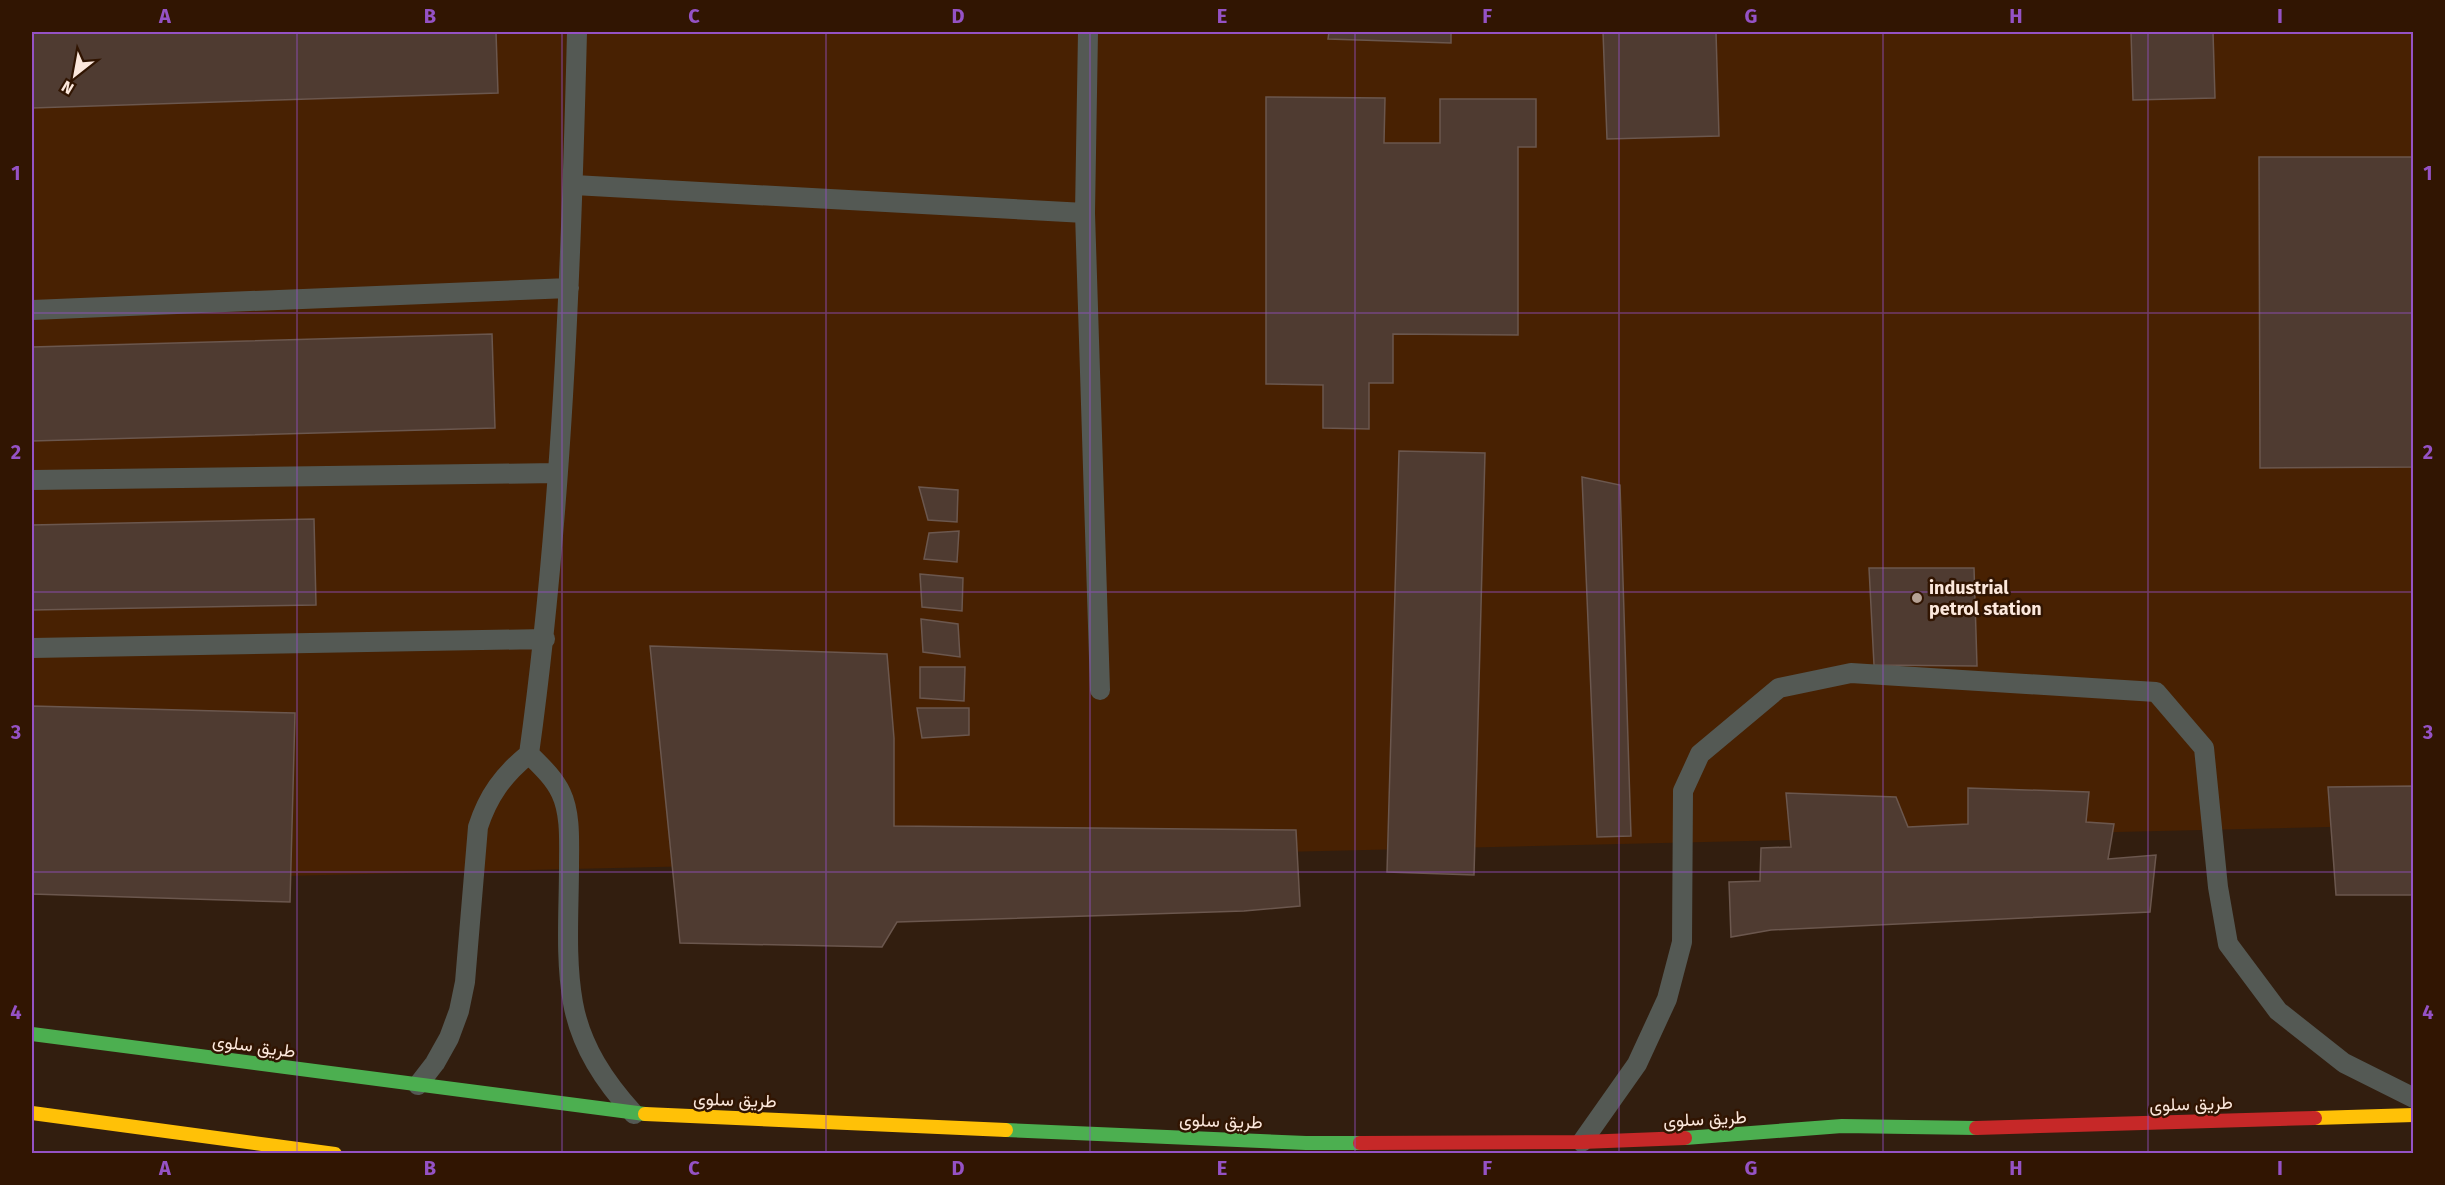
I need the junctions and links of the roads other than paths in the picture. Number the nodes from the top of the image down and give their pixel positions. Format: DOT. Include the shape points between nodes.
graph roads {
  1 [pos="578,32"];
  2 [pos="1088,32"];
  3 [pos="574,185"];
  4 [pos="1085,213"];
  5 [pos="568,288"];
  6 [pos="32,310"];
  7 [pos="556,473"];
  8 [pos="32,480"];
  9 [pos="545,639"];
  10 [pos="32,648"];
  11 [pos="1100,690"];
  12 [pos="529,754"];
  13 [pos="32,1034"];
  14 [pos="418,1086"];
  15 [pos="2414,1098"];
  16 [pos="32,1113"];
  17 [pos="635,1114"];
  18 [pos="2414,1114"];
  19 [pos="1980,1128"];
  20 [pos="1966,1141"];
  21 [pos="1582,1142"];
  22 [pos="335,1154"];
  1 -- 3 [label="lane"];
  2 -- 4 [label="lane"];
  3 -- 4 [label="lane"];
  3 -- 5 [label="lane"];
  4 -- 11 [label="lane"];
  5 -- 6 [label="lane"];
  5 -- 7 [label="lane"];
  7 -- 8 [label="lane"];
  7 -- 9 [label="lane"];
  9 -- 10 [label="lane"];
  9 -- 12 [label="lane"];
  12 -- 14 [label="lane" via="511,768 485,806 478,827 459,1011 449,1038"];
  12 -- 17 [label="lane" via="548,772 562,794 568,819 569,973 582,1035 595,1064"];
  13 -- 14 [label="street, طريق سلوى"];
  14 -- 17 [label="street, طريق سلوى"];
  15 -- 21 [label="lane" via="2344,1064 2278,1011 2228,944 2204,748 2156,692 1851,673 1779,688 1700,754 1683,791 1682,942 1667,999 1637,1064"];
  16 -- 22 [label="street"];
  17 -- 21 [label="street, طريق سلوى" via="1306,1143"];
  18 -- 19 [label="street, طريق سلوى"];
  19 -- 20 [label="street"];
  19 -- 21 [label="street, طريق سلوى" via="1842,1126"];
}
